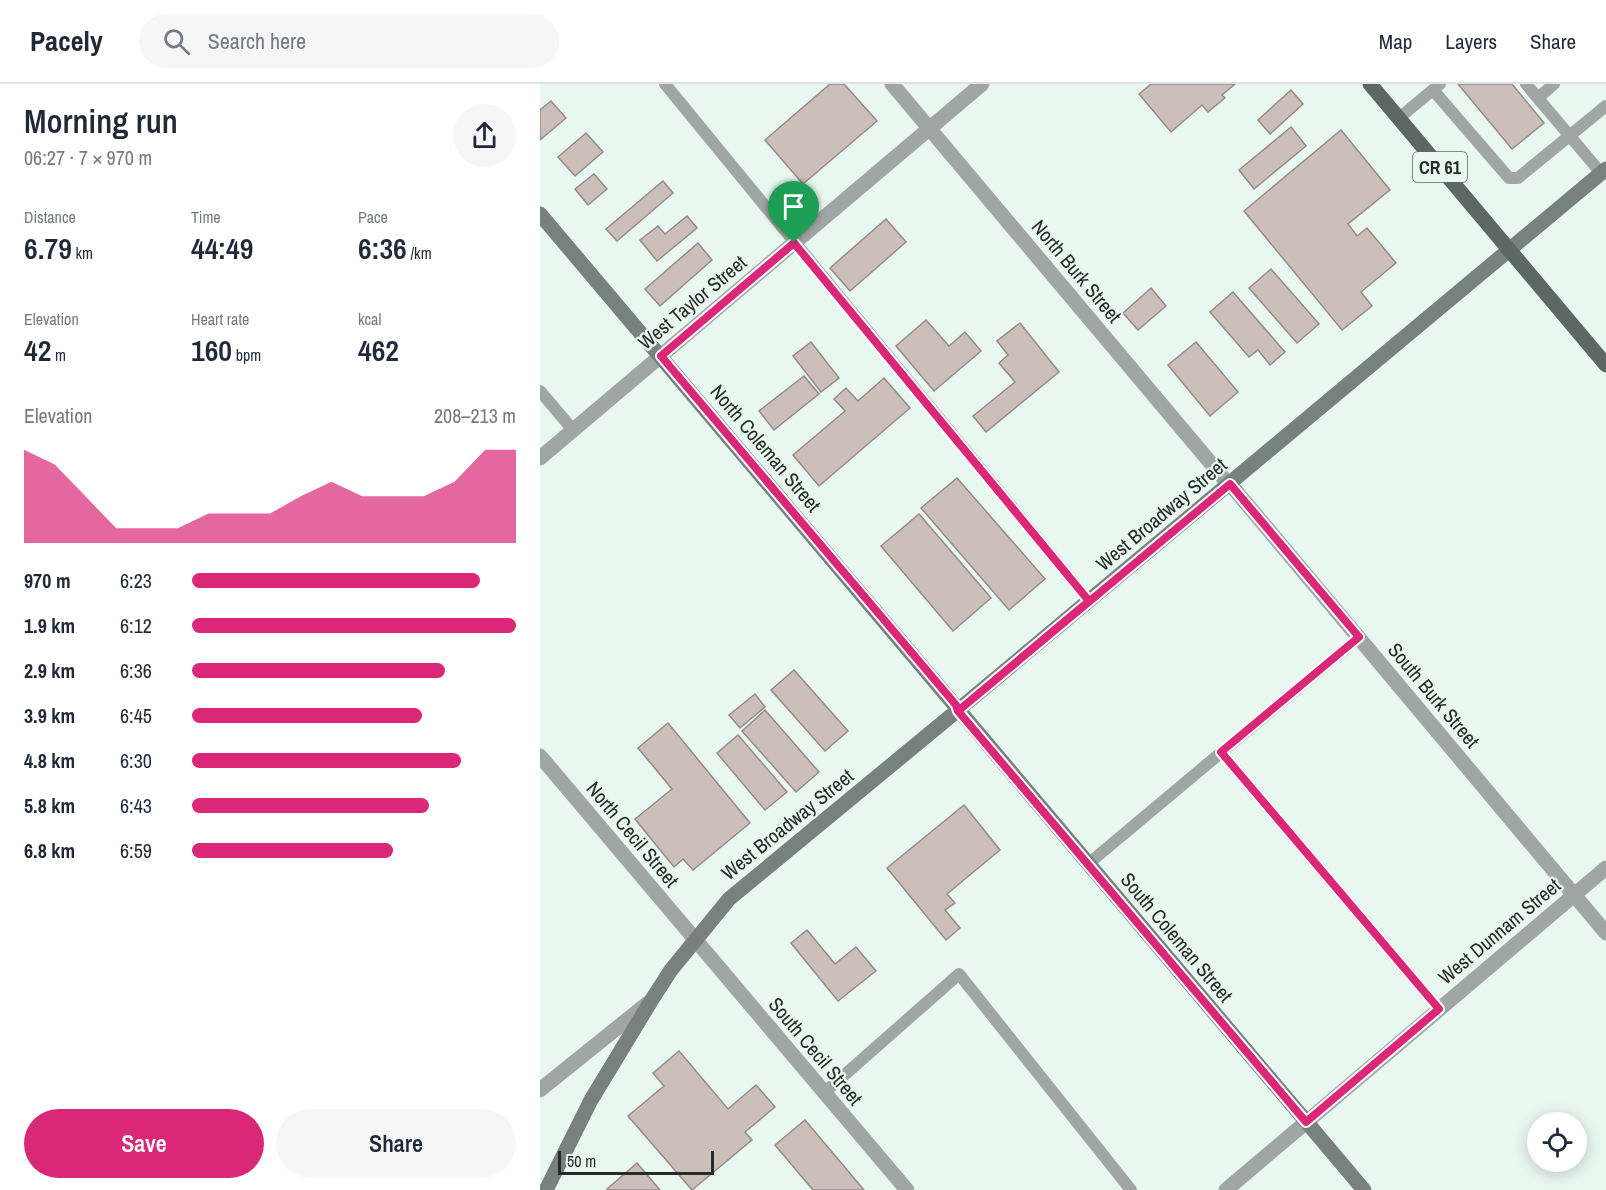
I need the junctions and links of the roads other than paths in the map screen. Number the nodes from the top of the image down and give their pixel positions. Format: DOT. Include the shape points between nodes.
graph roads {
  1 [pos="665,84"];
  2 [pos="892,84"];
  3 [pos="982,84"];
  4 [pos="1370,84"];
  5 [pos="1526,84"];
  6 [pos="1554,84"];
  7 [pos="1436,87"];
  8 [pos="1538,98"];
  9 [pos="1606,106"];
  10 [pos="1399,118"];
  11 [pos="929,128"];
  12 [pos="1570,136"];
  13 [pos="1604,171"];
  14 [pos="540,214"];
  15 [pos="794,243"];
  16 [pos="1509,250"];
  17 [pos="661,356"];
  18 [pos="1606,365"];
  19 [pos="540,391"];
  20 [pos="573,430"];
  21 [pos="540,458"];
  22 [pos="1230,484"];
  23 [pos="1089,601"];
  24 [pos="1359,637"];
  25 [pos="958,711"];
  26 [pos="1221,752"];
  27 [pos="540,756"];
  28 [pos="1088,864"];
  29 [pos="1606,868"];
  30 [pos="1574,895"];
  31 [pos="1606,933"];
  32 [pos="694,939"];
  33 [pos="651,1001"];
  34 [pos="1439,1009"];
  35 [pos="540,1090"];
  36 [pos="824,1093"];
  37 [pos="1306,1122"];
  38 [pos="546,1190"];
  39 [pos="906,1190"];
  40 [pos="1131,1190"];
  41 [pos="1227,1190"];
  42 [pos="1364,1190"];
  1 -- 15 [label="lane"];
  2 -- 11 [label="street, North Burk Street"];
  3 -- 11 [label="street, West Taylor Street"];
  4 -- 10 [label="main road, CR 61"];
  5 -- 8 [label="lane"];
  6 -- 8 [label="lane"];
  7 -- 10 [label="lane"];
  7 -- 12 [label="lane" via="1512,180"];
  8 -- 12 [label="lane"];
  9 -- 12 [label="lane"];
  10 -- 16 [label="main road, CR 61"];
  11 -- 15 [label="street, West Taylor Street"];
  11 -- 22 [label="street, North Burk Street"];
  12 -- 13 [label="lane"];
  13 -- 16 [label="main road, West Broadway Street"];
  14 -- 17 [label="main road, North Coleman Street"];
  15 -- 17 [label="street, West Taylor Street"];
  15 -- 23 [label="lane"];
  16 -- 18 [label="main road, CR 61"];
  16 -- 22 [label="main road, West Broadway Street"];
  17 -- 20 [label="street, West Taylor Street"];
  17 -- 25 [label="main road, North Coleman Street"];
  19 -- 20 [label="lane"];
  20 -- 21 [label="street, West Taylor Street"];
  22 -- 23 [label="main road, West Broadway Street"];
  22 -- 24 [label="street, South Burk Street"];
  23 -- 25 [label="main road, West Broadway Street"];
  24 -- 26 [label="lane"];
  24 -- 30 [label="street, South Burk Street"];
  25 -- 28 [label="main road, South Coleman Street"];
  25 -- 32 [label="main road, West Broadway Street" via="729,899"];
  26 -- 28 [label="lane"];
  26 -- 34 [label="lane"];
  27 -- 32 [label="street, North Cecil Street"];
  28 -- 37 [label="main road, South Coleman Street"];
  29 -- 30 [label="street, West Dunnam Street"];
  30 -- 31 [label="street, South Burk Street"];
  30 -- 34 [label="street, West Dunnam Street"];
  32 -- 33 [label="main road, West Broadway Street"];
  32 -- 36 [label="street, South Cecil Street"];
  33 -- 35 [label="street"];
  33 -- 38 [label="main road, West Broadway Street" via="591,1100"];
  34 -- 37 [label="street, West Dunnam Street"];
  36 -- 39 [label="street, South Cecil Street"];
  36 -- 40 [label="lane" via="959,974"];
  37 -- 41 [label="street, West Dunnam Street"];
  37 -- 42 [label="main road, South Coleman Street"];
}
